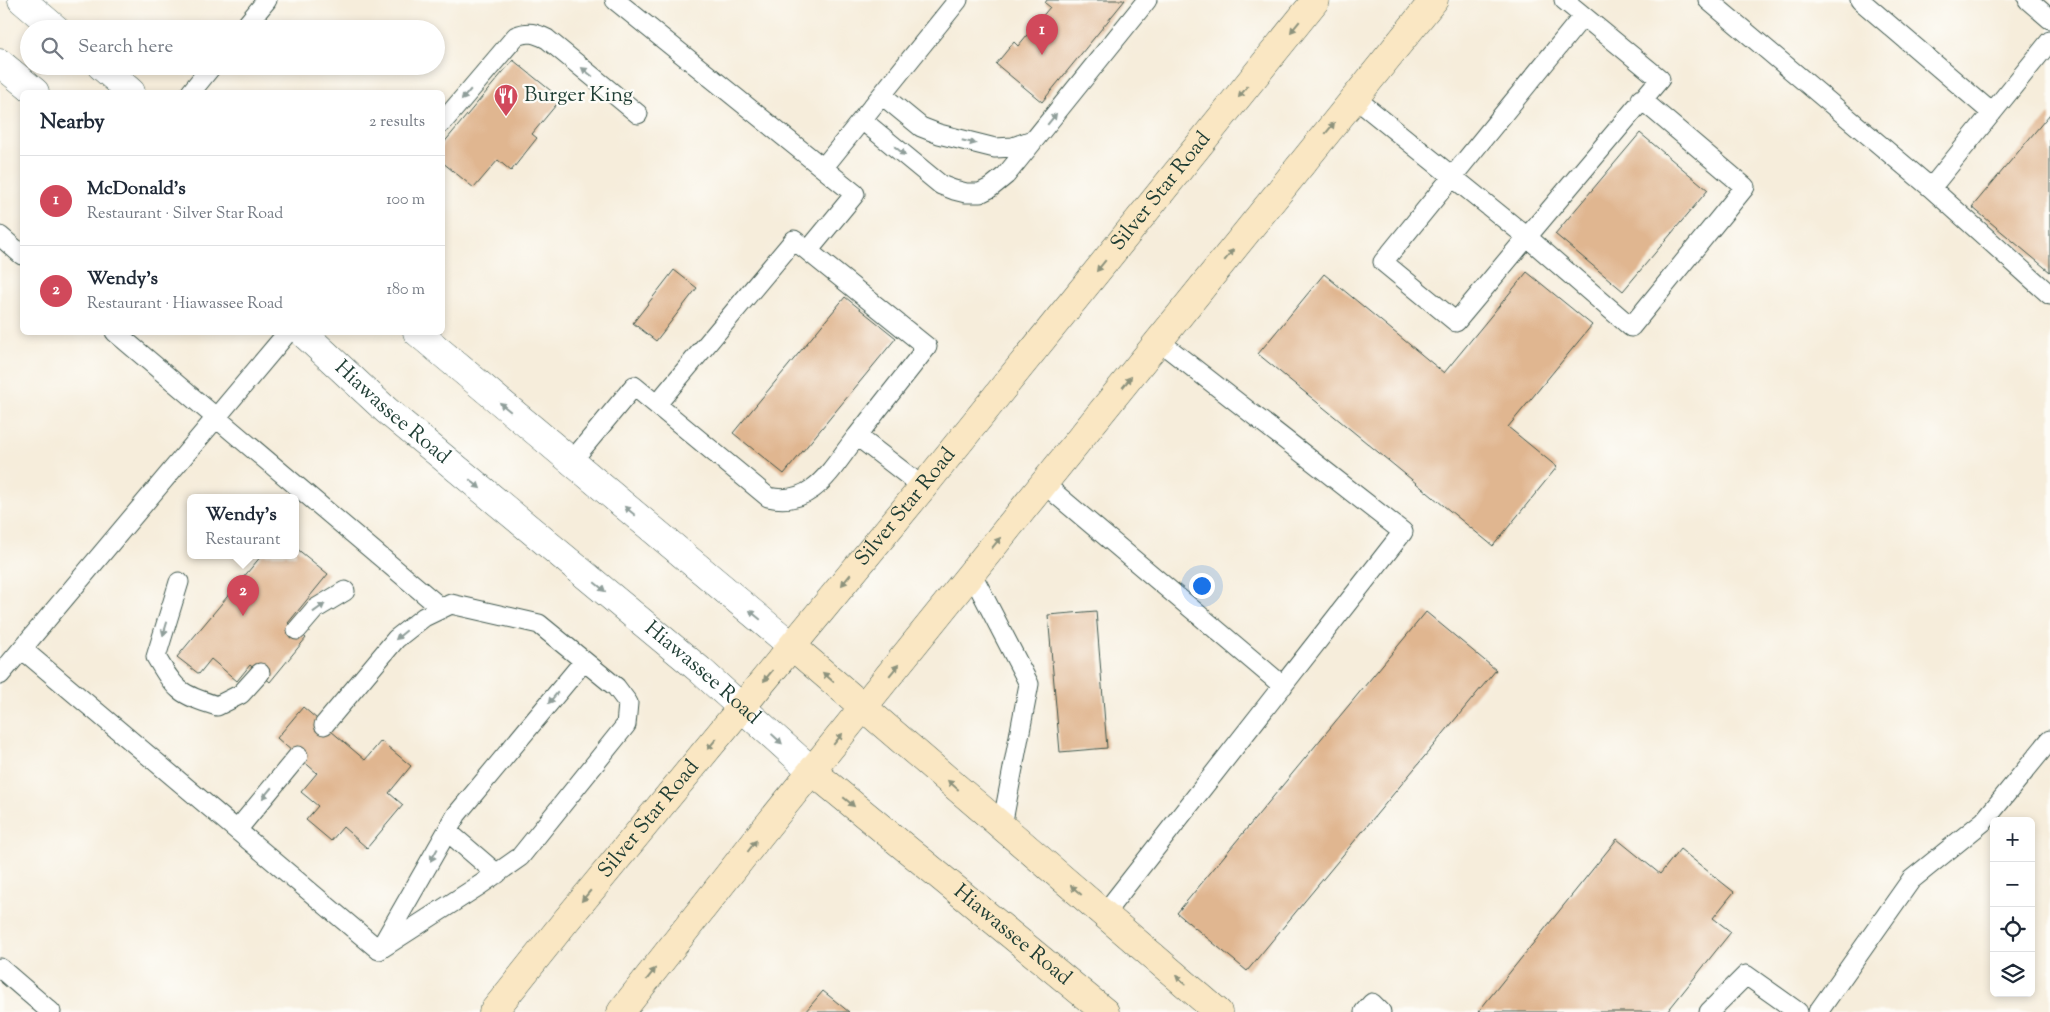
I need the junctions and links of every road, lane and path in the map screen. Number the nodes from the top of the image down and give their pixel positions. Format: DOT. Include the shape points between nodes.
graph roads {
  1 [pos="22,0"];
  2 [pos="267,0"];
  3 [pos="615,0"];
  4 [pos="958,0"];
  5 [pos="1148,0"];
  6 [pos="1316,0"];
  7 [pos="1434,0"];
  8 [pos="1564,0"];
  9 [pos="1708,0"];
  10 [pos="1860,0"];
  11 [pos="2028,0"];
  12 [pos="1583,16"];
  13 [pos="2050,19"];
  14 [pos="45,20"];
  15 [pos="250,20"];
  16 [pos="2050,42"];
  17 [pos="0,63"];
  18 [pos="111,75"];
  19 [pos="205,75"];
  20 [pos="33,90"];
  21 [pos="130,90"];
  22 [pos="193,90"];
  23 [pos="882,95"];
  24 [pos="1355,98"];
  25 [pos="1642,99"];
  26 [pos="1992,113"];
  27 [pos="638,114"];
  28 [pos="445,119"];
  29 [pos="862,120"];
  30 [pos="1035,139"];
  31 [pos="823,168"];
  32 [pos="1453,178"];
  33 [pos="1931,188"];
  34 [pos="0,236"];
  35 [pos="1527,237"];
  36 [pos="808,251"];
  37 [pos="20,253"];
  38 [pos="2050,295"];
  39 [pos="118,335"];
  40 [pos="285,335"];
  41 [pos="305,335"];
  42 [pos="421,335"];
  43 [pos="1159,341"];
  44 [pos="657,404"];
  45 [pos="216,418"];
  46 [pos="857,436"];
  47 [pos="571,462"];
  48 [pos="1044,484"];
  49 [pos="923,487"];
  50 [pos="972,574"];
  51 [pos="179,582"];
  52 [pos="345,591"];
  53 [pos="441,608"];
  54 [pos="297,630"];
  55 [pos="792,646"];
  56 [pos="22,649"];
  57 [pos="584,660"];
  58 [pos="260,673"];
  59 [pos="0,675"];
  60 [pos="1283,686"];
  61 [pos="743,707"];
  62 [pos="863,708"];
  63 [pos="324,725"];
  64 [pos="2050,740"];
  65 [pos="298,756"];
  66 [pos="812,771"];
  67 [pos="1002,826"];
  68 [pos="237,830"];
  69 [pos="447,831"];
  70 [pos="497,874"];
  71 [pos="1104,914"];
  72 [pos="379,950"];
  73 [pos="0,968"];
  74 [pos="51,1012"];
  75 [pos="493,1012"];
  76 [pos="621,1012"];
  77 [pos="1105,1012"];
  78 [pos="1218,1012"];
  79 [pos="1364,1012"];
  80 [pos="1381,1012"];
  81 [pos="1709,1012"];
  82 [pos="1798,1012"];
  83 [pos="1818,1012"];
  1 -- 14 [label="street"];
  2 -- 15 [label="lane"];
  3 -- 31 [label="lane"];
  4 -- 23 [label="lane"];
  30 -- 5 [label="lane, one-way"];
  6 -- 49 [label="main road, Silver Star Road, one-way"];
  7 -- 24 [label="main road"];
  8 -- 12 [label="lane"];
  9 -- 33 [label="lane"];
  10 -- 26 [label="lane"];
  11 -- 13 [label="lane"];
  12 -- 25 [label="lane" via="1660,79"];
  12 -- 32 [label="lane"];
  16 -- 26 [label="lane"];
  17 -- 20 [label="street"];
  18 -- 21 [label="street"];
  19 -- 22 [label="lane"];
  23 -- 29 [label="lane"];
  23 -- 30 [label="lane, one-way" via="921,127 939,134 995,148 1013,147"];
  24 -- 32 [label="lane"];
  43 -- 24 [label="main road, one-way"];
  25 -- 35 [label="lane"];
  25 -- 35 [label="lane" via="1745,187 1631,328"];
  26 -- 33 [label="lane"];
  27 -- 28 [label="lane, one-way" via="547,39 534,32 525,32 516,36"];
  29 -- 30 [label="lane, one-way" via="942,185 966,193 980,193 990,188 1006,175"];
  29 -- 31 [label="lane"];
  31 -- 36 [label="lane" via="855,194"];
  32 -- 35 [label="lane"];
  32 -- 35 [label="lane" via="1383,262 1456,322"];
  33 -- 38 [label="lane"];
  34 -- 37 [label="lane"];
  36 -- 44 [label="lane" via="794,240"];
  36 -- 46 [label="lane" via="927,347"];
  39 -- 45 [label="lane"];
  40 -- 45 [label="lane"];
  41 -- 61 [label="street, Hiawassee Road, one-way" via="386,410"];
  47 -- 42 [label="street, one-way"];
  48 -- 43 [label="main road, one-way"];
  43 -- 60 [label="lane" via="1403,532"];
  44 -- 46 [label="lane" via="768,497 780,500 796,498 816,487"];
  44 -- 47 [label="lane" via="634,386"];
  45 -- 53 [label="lane"];
  45 -- 56 [label="lane"];
  46 -- 49 [label="lane"];
  55 -- 47 [label="street, one-way"];
  50 -- 48 [label="main road, one-way"];
  48 -- 60 [label="lane"];
  49 -- 55 [label="main road, Silver Star Road, one-way"];
  62 -- 50 [label="main road, one-way"];
  50 -- 67 [label="lane" via="1028,684"];
  51 -- 58 [label="lane, one-way" via="156,657 170,681 187,697 217,706 241,694"];
  54 -- 52 [label="lane, one-way" via="315,609"];
  53 -- 57 [label="lane" via="451,604 539,624"];
  53 -- 63 [label="lane, one-way" via="396,639"];
  55 -- 61 [label="main road, Silver Star Road, one-way"];
  62 -- 55 [label="main road, one-way"];
  56 -- 59 [label="lane"];
  56 -- 68 [label="lane"];
  57 -- 69 [label="lane, one-way" via="457,814"];
  57 -- 70 [label="lane" via="616,687 628,703 626,725 520,857"];
  60 -- 71 [label="lane"];
  61 -- 66 [label="street, Hiawassee Road, one-way"];
  61 -- 75 [label="main road, Silver Star Road, one-way"];
  66 -- 62 [label="main road, one-way"];
  67 -- 62 [label="main road, one-way"];
  64 -- 83 [label="lane" via="1984,822 1911,880"];
  65 -- 68 [label="lane, one-way"];
  76 -- 66 [label="main road, one-way"];
  66 -- 77 [label="main road, Hiawassee Road, one-way"];
  71 -- 67 [label="main road, one-way"];
  68 -- 72 [label="lane"];
  69 -- 70 [label="lane"];
  69 -- 72 [label="lane, one-way"];
  70 -- 72 [label="lane"];
  78 -- 71 [label="main road, one-way"];
  73 -- 74 [label="lane"];
  79 -- 80 [label="lane" via="1372,1003"];
  81 -- 82 [label="lane" via="1746,975"];
}
